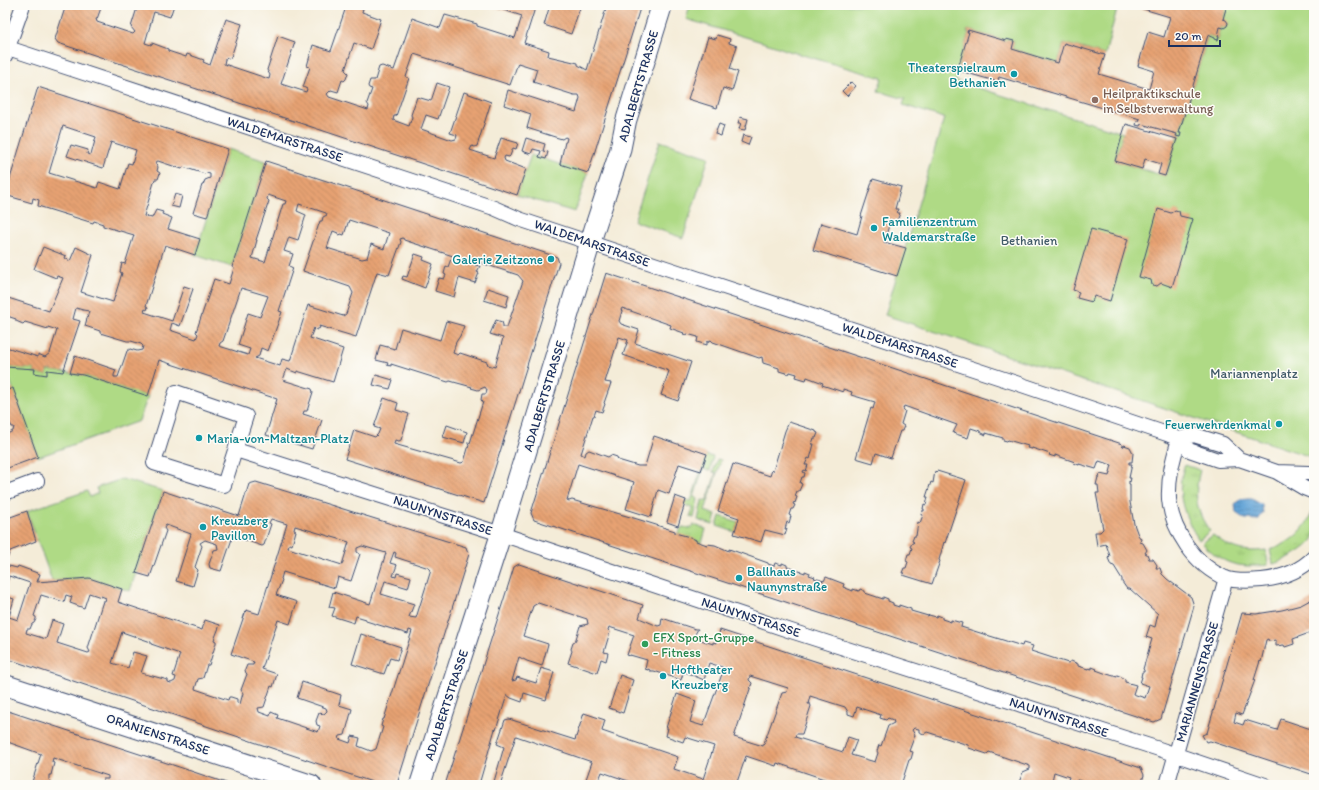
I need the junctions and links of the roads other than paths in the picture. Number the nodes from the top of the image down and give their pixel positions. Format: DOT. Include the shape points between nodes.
graph roads {
  1 [pos="22,5"];
  2 [pos="662,5"];
  3 [pos="6,50"];
  4 [pos="590,243"];
  5 [pos="1179,439"];
  6 [pos="236,450"];
  7 [pos="1277,472"];
  8 [pos="1314,474"];
  9 [pos="37,481"];
  10 [pos="1314,492"];
  11 [pos="5,493"];
  12 [pos="501,534"];
  13 [pos="1314,557"];
  14 [pos="1226,578"];
  15 [pos="5,685"];
  16 [pos="1176,754"];
  17 [pos="311,785"];
  18 [pos="420,785"];
  19 [pos="1167,785"];
  20 [pos="1265,785"];
  1 -- 3 [label="street"];
  2 -- 4 [label="street, ADALBERTSTRASSE" via="626,120 620,151"];
  3 -- 4 [label="street, WALDEMARSTRASSE" via="488,206"];
  4 -- 5 [label="street, WALDEMARSTRASSE"];
  4 -- 12 [label="street, ADALBERTSTRASSE"];
  5 -- 7 [label="street, WALDEMARSTRASSE" via="1189,450 1206,456 1218,460 1239,459"];
  5 -- 14 [label="street" via="1169,484 1169,499 1176,526 1182,539 1200,560"];
  6 -- 6 [label="street" via="246,416 176,392 154,462 224,485"];
  6 -- 12 [label="street, NAUNYNSTRASSE"];
  7 -- 8 [label="street, WALDEMARSTRASSE"];
  7 -- 10 [label="street, WALDEMARSTRASSE"];
  9 -- 11 [label="street"];
  12 -- 16 [label="street, NAUNYNSTRASSE" via="791,631"];
  12 -- 18 [label="street, ADALBERTSTRASSE"];
  13 -- 14 [label="street" via="1304,566 1274,579 1243,581"];
  14 -- 16 [label="street, MARIANNENSTRASSE"];
  15 -- 17 [label="street, ORANIENSTRASSE"];
  16 -- 19 [label="street, MARIANNENSTRASSE"];
  16 -- 20 [label="street, NAUNYNSTRASSE"];
}
